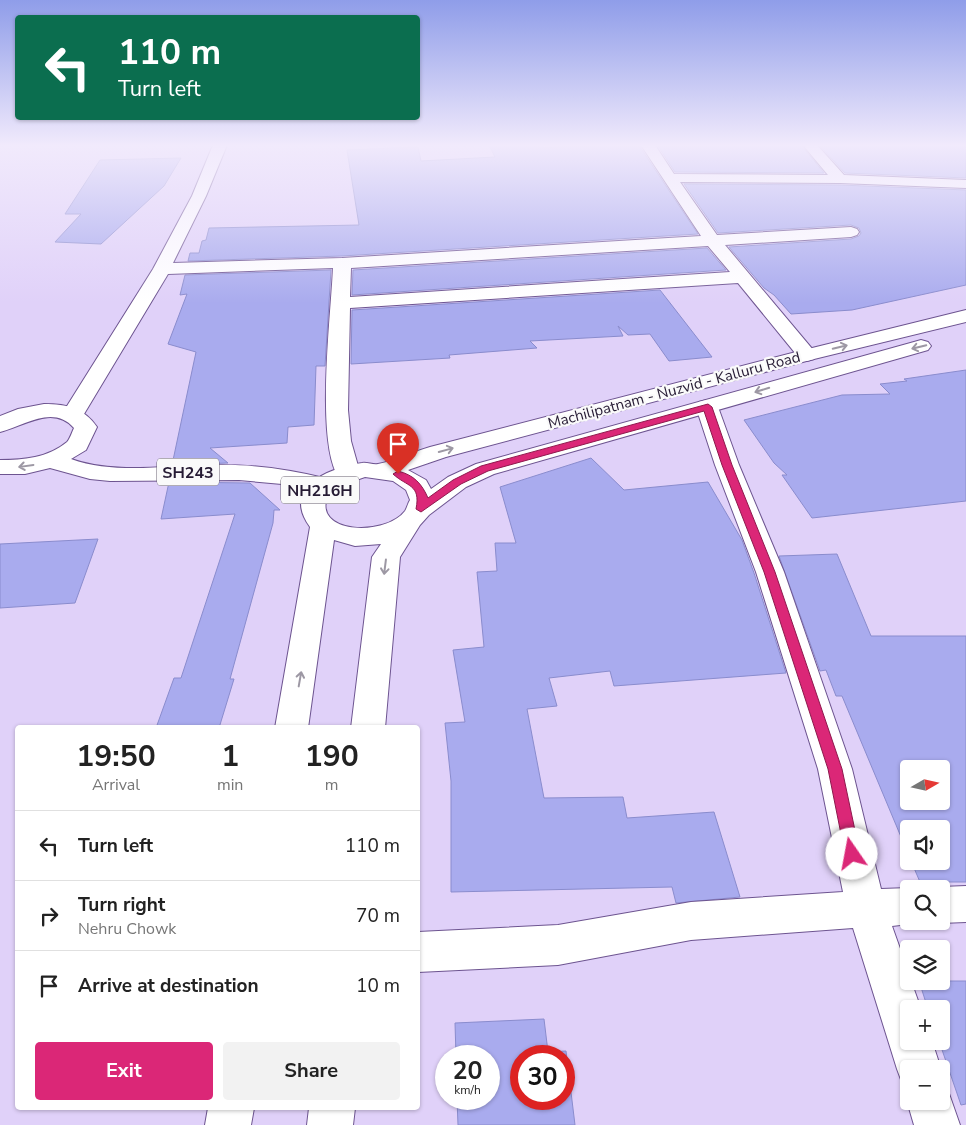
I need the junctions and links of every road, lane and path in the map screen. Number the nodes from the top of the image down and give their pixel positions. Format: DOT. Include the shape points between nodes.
graph roads {
  1 [pos="198,198"];
  2 [pos="683,198"];
  3 [pos="852,232"];
  4 [pos="712,240"];
  5 [pos="342,263"];
  6 [pos="162,269"];
  7 [pos="741,277"];
  8 [pos="341,303"];
  9 [pos="966,316"];
  10 [pos="966,335"];
  11 [pos="807,355"];
  12 [pos="708,407"];
  13 [pos="0,410"];
  14 [pos="46,411"];
  15 [pos="73,414"];
  16 [pos="0,425"];
  17 [pos="52,460"];
  18 [pos="0,467"];
  19 [pos="383,470"];
  20 [pos="348,473"];
  21 [pos="324,485"];
  22 [pos="414,517"];
  23 [pos="323,526"];
  24 [pos="291,725"];
  25 [pos="368,725"];
  26 [pos="966,904"];
  27 [pos="950,905"];
  28 [pos="900,906"];
  29 [pos="866,908"];
  30 [pos="420,952"];
  31 [pos="900,1012"];
  32 [pos="231,1110"];
  33 [pos="332,1110"];
  34 [pos="933,1110"];
  35 [pos="228,1125"];
  36 [pos="330,1125"];
  37 [pos="937,1125"];
  1 -- 6 [label="main road"];
  2 -- 4 [label="main road"];
  3 -- 4 [label="main road"];
  4 -- 5 [label="main road"];
  4 -- 7 [label="main road"];
  5 -- 6 [label="main road"];
  5 -- 8 [label="main road"];
  6 -- 15 [label="main road"];
  7 -- 8 [label="main road"];
  7 -- 11 [label="main road"];
  8 -- 20 [label="main road" via="337,410 339,440"];
  11 -- 9 [label="main road, Machilipatnam - Nuzvid - Kalluru Road / NH216H, one-way"];
  10 -- 12 [label="main road, Machilipatnam - Nuzvid - Kalluru Road / NH216H, one-way" via="820,373"];
  19 -- 11 [label="main road, Machilipatnam - Nuzvid - Kalluru Road / NH216H, one-way" via="438,452"];
  12 -- 22 [label="main road, Machilipatnam - Nuzvid - Kalluru Road / NH216H" via="485,468 457,482"];
  12 -- 29 [label="main road" via="727,465 770,572 835,769"];
  13 -- 14 [label="main road"];
  14 -- 15 [label="main road"];
  14 -- 16 [label="main road" via="13,417"];
  15 -- 17 [label="main road" via="86,427 78,445"];
  17 -- 18 [label="main road, one-way" via="24,467"];
  17 -- 21 [label="main road, SH243" via="107,474 259,474"];
  19 -- 20 [label="main road, NH216H"];
  19 -- 22 [label="main road, NH216H" via="411,480 419,488 423,498"];
  20 -- 21 [label="main road, NH216H"];
  21 -- 23 [label="main road, NH216H" via="315,495 312,506"];
  22 -- 23 [label="main road, NH216H" via="392,532 373,536 354,537"];
  22 -- 25 [label="main road, Machilipatnam - Nuzvid - Kalluru Road / NH216H, one-way" via="386,557"];
  24 -- 23 [label="main road, NH216H, one-way"];
  26 -- 27 [label="main road"];
  28 -- 29 [label="main road"];
  29 -- 30 [label="main road" via="691,921 558,945"];
  29 -- 31 [label="main road"];
  32 -- 35 [label="main road"];
  33 -- 36 [label="main road"];
  34 -- 37 [label="main road"];
}
